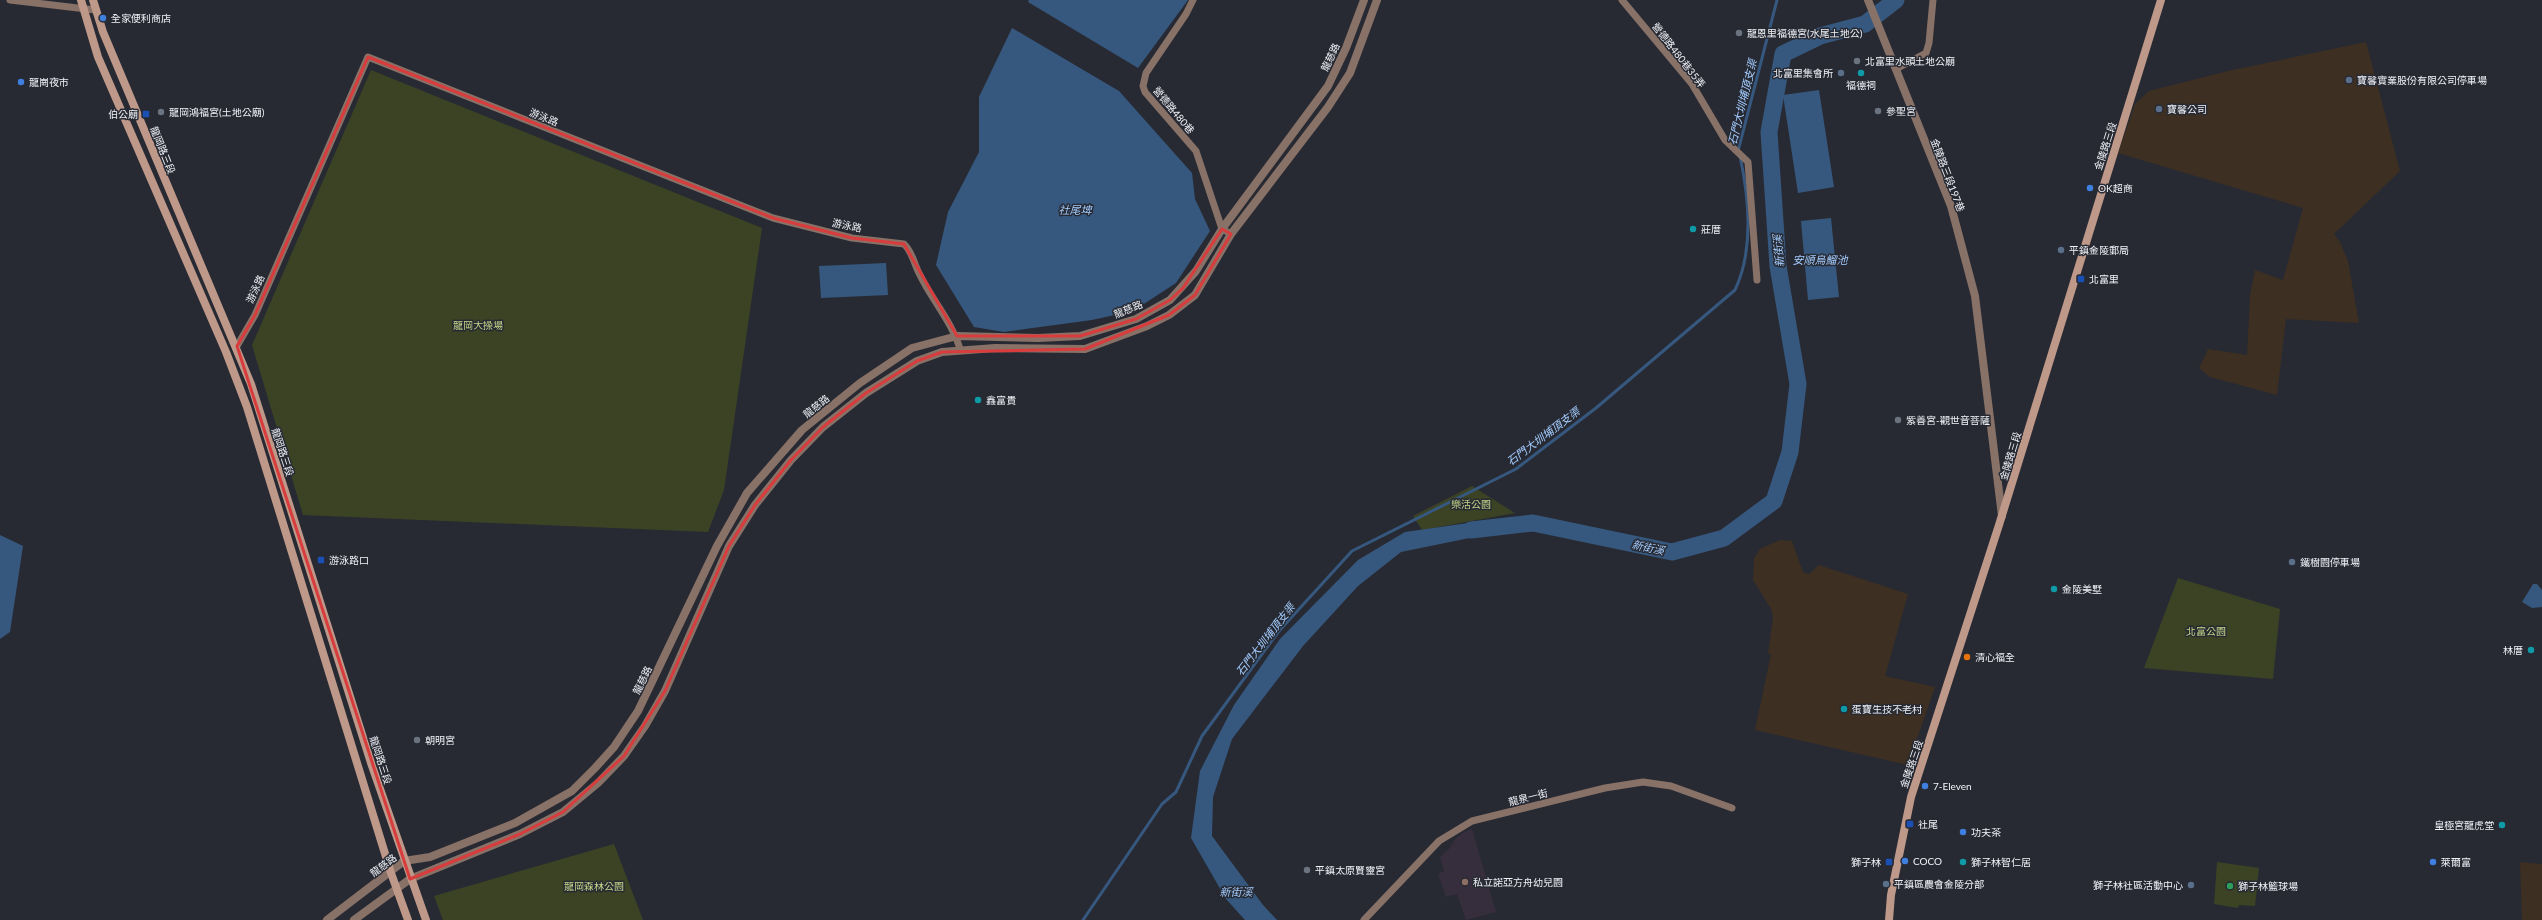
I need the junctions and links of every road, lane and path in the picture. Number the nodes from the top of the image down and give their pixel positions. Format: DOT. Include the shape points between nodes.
graph roads {
  1 [pos="10,0"];
  2 [pos="81,0"];
  3 [pos="93,0"];
  4 [pos="1193,0"];
  5 [pos="1364,0"];
  6 [pos="1377,0"];
  7 [pos="1622,0"];
  8 [pos="1868,0"];
  9 [pos="1933,0"];
  10 [pos="2161,0"];
  11 [pos="83,9"];
  12 [pos="95,10"];
  13 [pos="1896,69"];
  14 [pos="1222,229"];
  15 [pos="1231,234"];
  16 [pos="1757,280"];
  17 [pos="956,336"];
  18 [pos="237,346"];
  19 [pos="960,349"];
  20 [pos="860,383"];
  21 [pos="866,393"];
  22 [pos="2002,516"];
  23 [pos="1732,808"];
  24 [pos="404,862"];
  25 [pos="391,873"];
  26 [pos="410,879"];
  27 [pos="396,890"];
  28 [pos="327,920"];
  29 [pos="354,920"];
  30 [pos="408,920"];
  31 [pos="426,920"];
  32 [pos="1364,920"];
  33 [pos="1889,920"];
  1 -- 11 [label="street"];
  2 -- 11 [label="main road, 龍岡路三段"];
  3 -- 12 [label="main road, 龍岡路三段"];
  4 -- 14 [label="street, 營德路480巷" via="1146,73 1143,86 1145,92 1196,151"];
  5 -- 14 [label="street, 龍慈路" via="1328,86"];
  6 -- 15 [label="street" via="1350,73 1328,107"];
  7 -- 16 [label="street, 營德路480巷35弄" via="1692,84 1725,140 1748,162"];
  8 -- 13 [label="street, 金陵路三段197巷"];
  9 -- 13 [label="street" via="1930,43 1926,53"];
  10 -- 22 [label="main road, 金陵路三段"];
  11 -- 12 [label="street"];
  11 -- 25 [label="main road, 龍岡路三段" via="98,57 226,352 247,407"];
  12 -- 18 [label="main road, 龍岡路三段" via="170,193"];
  13 -- 22 [label="street, 金陵路三段197巷" via="1951,206 1975,296"];
  14 -- 15 [label="street"];
  14 -- 17 [label="street, 龍慈路" via="1183,288 1170,300 1136,319 1080,336"];
  15 -- 19 [label="street" via="1195,295 1169,315 1147,326 1085,348"];
  17 -- 18 [label="street, 游泳路" via="920,275 909,248 904,244 852,238 773,218 368,57 255,315"];
  17 -- 19 [label="street, 游泳路"];
  17 -- 20 [label="street, 龍慈路" via="912,348"];
  18 -- 24 [label="main road, 龍岡路三段"];
  19 -- 21 [label="street" via="917,361"];
  20 -- 21 [label="street"];
  20 -- 24 [label="street, 龍慈路" via="802,430 747,492 717,546 638,711 614,748 595,768 572,791 515,823 430,857"];
  21 -- 26 [label="street" via="823,427 791,460 755,505 729,546 665,691 624,756 598,783 563,812 520,834"];
  22 -- 33 [label="main road, 金陵路三段" via="1911,797 1891,895"];
  23 -- 32 [label="street, 龍泉一街" via="1671,786 1643,782 1605,788 1472,822 1439,841"];
  24 -- 25 [label="street, 龍慈路"];
  24 -- 26 [label="main road, 龍岡路三段"];
  25 -- 27 [label="main road, 龍岡路三段"];
  25 -- 28 [label="street, 龍慈路"];
  26 -- 27 [label="street"];
  26 -- 31 [label="main road, 龍岡路三段"];
  27 -- 29 [label="street"];
  27 -- 30 [label="main road, 龍岡路三段"];
}
